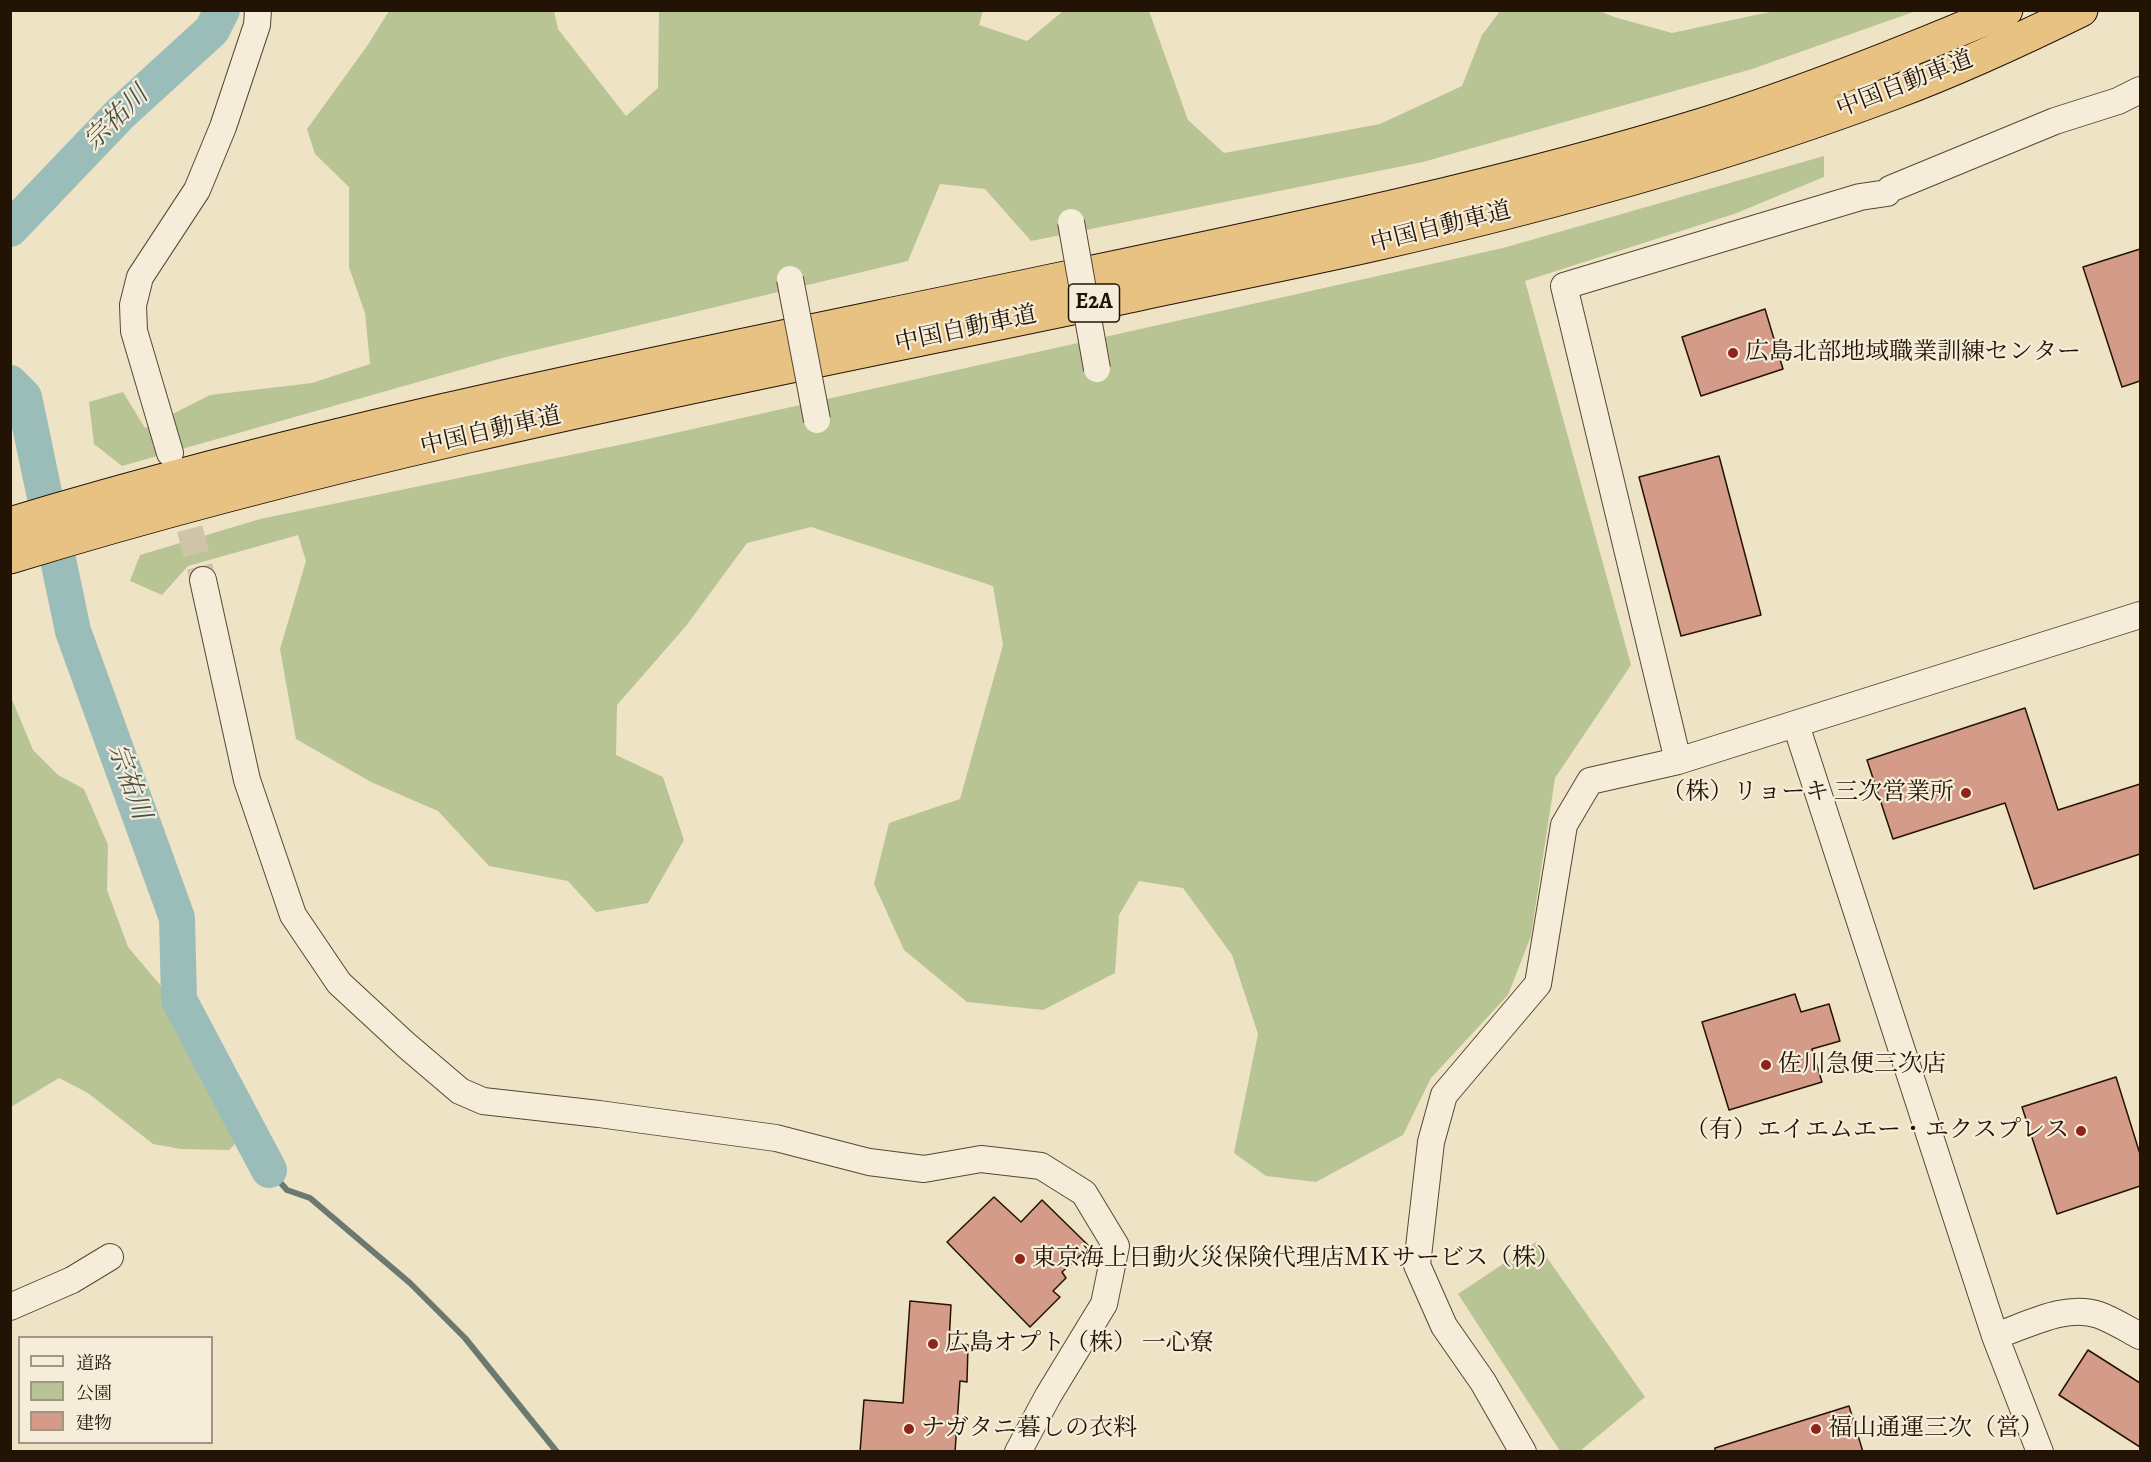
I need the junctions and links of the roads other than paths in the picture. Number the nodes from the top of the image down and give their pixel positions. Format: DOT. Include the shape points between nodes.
graph roads {
  1 [pos="258,10"];
  2 [pos="2006,10"];
  3 [pos="2081,10"];
  4 [pos="2140,90"];
  5 [pos="1071,222"];
  6 [pos="790,279"];
  7 [pos="1097,369"];
  8 [pos="817,420"];
  9 [pos="170,453"];
  10 [pos="83,518"];
  11 [pos="10,524"];
  12 [pos="12,556"];
  13 [pos="203,580"];
  14 [pos="2140,615"];
  15 [pos="1796,725"];
  16 [pos="1678,761"];
  17 [pos="110,1257"];
  18 [pos="10,1307"];
  19 [pos="1995,1336"];
  20 [pos="2140,1336"];
  21 [pos="1018,1452"];
  22 [pos="1523,1452"];
  23 [pos="2040,1452"];
  1 -- 9 [label="street" via="257,25 223,127 197,190 140,277 133,305 134,331"];
  2 -- 10 [label="highway, 中国自動車道 / E2A" via="1886,61 1731,115 1532,174 1342,220 527,392 297,446"];
  3 -- 10 [label="highway, 中国自動車道 / E2A" via="1896,92 1723,151 1537,205 1365,246 534,421 303,476"];
  4 -- 16 [label="street" via="2055,121 1887,193 1860,197 1564,286"];
  5 -- 7 [label="street, bridge"];
  6 -- 8 [label="street, bridge"];
  10 -- 11 [label="highway, 中国自動車道 / E2A"];
  10 -- 12 [label="highway, 中国自動車道 / E2A"];
  13 -- 21 [label="street" via="247,780 293,915 339,983 460,1091 483,1101 776,1138 869,1162 924,1169 981,1159 1041,1166 1084,1193 1116,1246 1104,1304"];
  14 -- 15 [label="street"];
  15 -- 16 [label="street"];
  15 -- 19 [label="street"];
  16 -- 22 [label="street" via="1590,781 1564,825 1538,984 1444,1095 1431,1142 1417,1264 1444,1326 1483,1382"];
  17 -- 18 [label="street" via="72,1280"];
  19 -- 20 [label="street" via="2063,1313 2080,1312 2098,1314"];
  19 -- 23 [label="street"];
}
